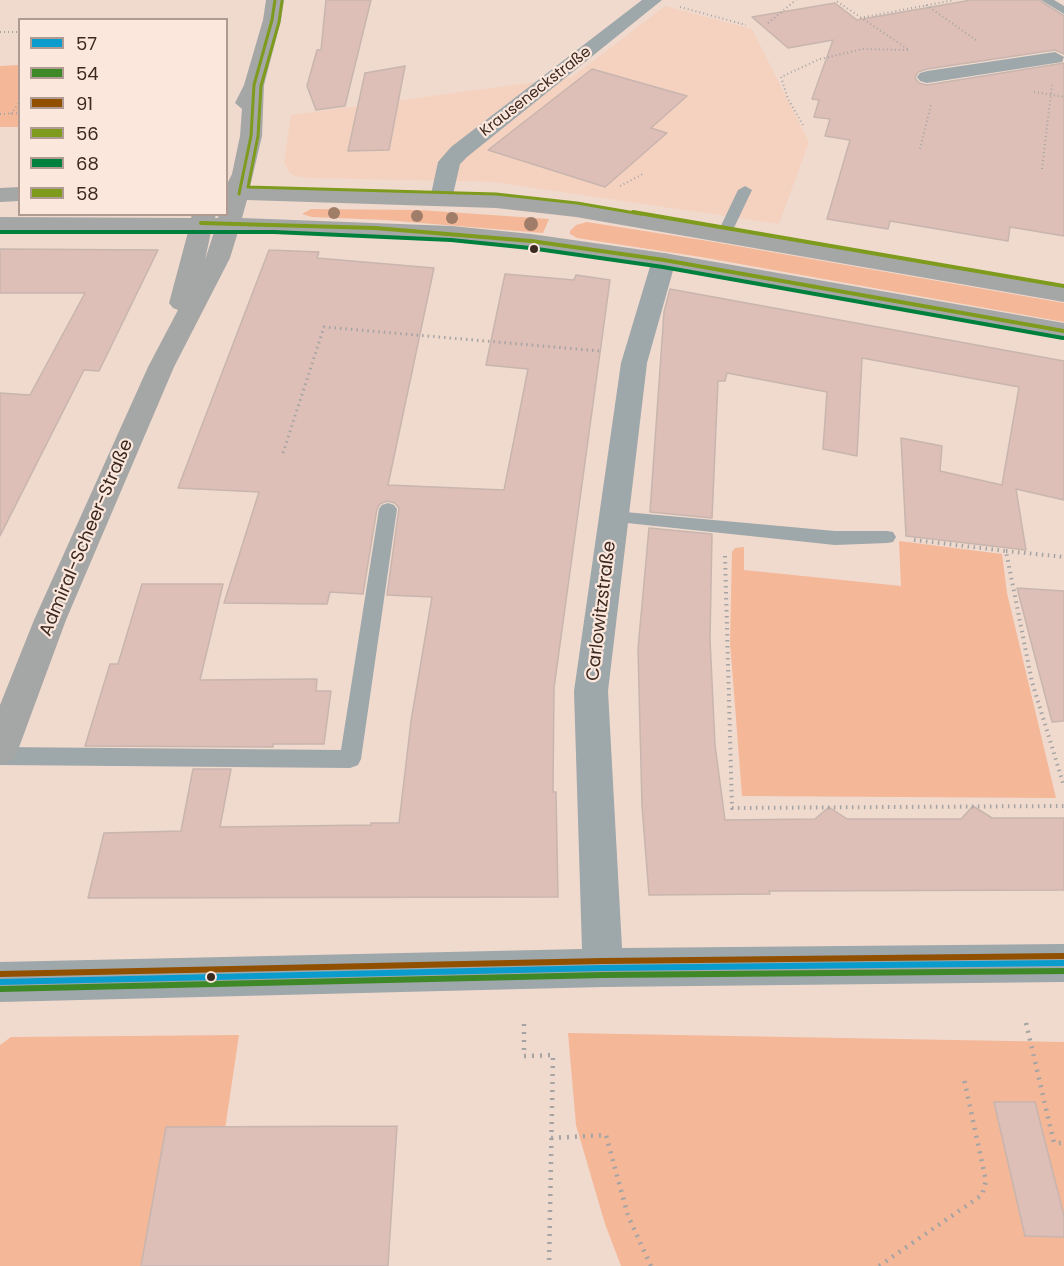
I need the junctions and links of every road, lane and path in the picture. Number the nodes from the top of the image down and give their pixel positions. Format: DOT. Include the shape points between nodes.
graph roads {
  1 [pos="275,0"];
  2 [pos="653,0"];
  3 [pos="796,0"];
  4 [pos="835,0"];
  5 [pos="954,0"];
  6 [pos="1046,0"];
  7 [pos="926,5"];
  8 [pos="677,6"];
  9 [pos="1064,12"];
  10 [pos="860,18"];
  11 [pos="768,23"];
  12 [pos="746,25"];
  13 [pos="0,32"];
  14 [pos="18,32"];
  15 [pos="1060,56"];
  16 [pos="1011,64"];
  17 [pos="927,77"];
  18 [pos="254,85"];
  19 [pos="18,104"];
  20 [pos="0,114"];
  21 [pos="11,114"];
  22 [pos="18,114"];
  23 [pos="803,126"];
  24 [pos="230,134"];
  25 [pos="1042,169"];
  26 [pos="745,190"];
  27 [pos="18,194"];
  28 [pos="233,194"];
  29 [pos="0,195"];
  30 [pos="441,199"];
  31 [pos="576,210"];
  32 [pos="203,219"];
  33 [pos="229,223"];
  34 [pos="0,224"];
  35 [pos="724,234"];
  36 [pos="562,245"];
  37 [pos="664,260"];
  38 [pos="1064,294"];
  39 [pos="180,328"];
  40 [pos="1064,331"];
  41 [pos="637,354"];
  42 [pos="283,453"];
  43 [pos="388,509"];
  44 [pos="614,517"];
  45 [pos="725,528"];
  46 [pos="887,537"];
  47 [pos="1006,551"];
  48 [pos="1064,557"];
  49 [pos="0,750"];
  50 [pos="0,756"];
  51 [pos="1064,786"];
  52 [pos="1064,806"];
  53 [pos="1064,963"];
  54 [pos="603,968"];
  55 [pos="0,982"];
  56 [pos="1026,1023"];
  57 [pos="524,1024"];
  58 [pos="964,1079"];
  59 [pos="551,1138"];
  60 [pos="1064,1143"];
  61 [pos="549,1266"];
  62 [pos="651,1266"];
  63 [pos="879,1266"];
  1 -- 18 [label="main road"];
  2 -- 30 [label="street, Krauseneckstraße" via="459,152 449,162"];
  3 -- 11 [label="path"];
  4 -- 10 [label="path"];
  5 -- 7 [label="path"];
  6 -- 9 [label="lane"];
  7 -- 10 [label="path"];
  7 -- 16 [label="path"];
  8 -- 12 [label="path"];
  10 -- 23 [label="path" via="909,50 863,49 820,59 781,77"];
  13 -- 14 [label="path"];
  15 -- 16 [label="street"];
  15 -- 25 [label="path"];
  16 -- 17 [label="street"];
  18 -- 24 [label="main road"];
  18 -- 28 [label="main road, Admiral-Scheer-Straße" via="251,136"];
  19 -- 21 [label="path"];
  20 -- 21 [label="path"];
  21 -- 22 [label="path"];
  26 -- 35 [label="lane"];
  27 -- 29 [label="main road"];
  28 -- 30 [label="main road"];
  28 -- 33 [label="main road, Admiral-Scheer-Straße"];
  30 -- 31 [label="main road"];
  31 -- 35 [label="main road"];
  31 -- 36 [label="main road" via="561,219 555,232"];
  32 -- 33 [label="main road"];
  32 -- 34 [label="main road"];
  32 -- 39 [label="main road, Admiral-Scheer-Straße" via="182,301"];
  33 -- 36 [label="main road" via="441,232"];
  33 -- 39 [label="main road, Admiral-Scheer-Straße" via="213,268"];
  35 -- 38 [label="main road"];
  36 -- 37 [label="main road"];
  37 -- 40 [label="main road"];
  37 -- 41 [label="street, Carlowitzstraße"];
  39 -- 49 [label="main road, Admiral-Scheer-Straße" via="50,620"];
  41 -- 42 [label="path" via="324,327"];
  41 -- 44 [label="street, Carlowitzstraße"];
  43 -- 50 [label="lane" via="350,759"];
  44 -- 45 [label="lane"];
  44 -- 54 [label="street, Carlowitzstraße" via="591,691"];
  45 -- 46 [label="lane" via="835,538"];
  45 -- 52 [label="path" via="732,808"];
  46 -- 47 [label="path"];
  47 -- 48 [label="path"];
  47 -- 51 [label="path" via="1032,682"];
  53 -- 54 [label="street"];
  54 -- 55 [label="street"];
  56 -- 60 [label="path" via="1054,1143"];
  57 -- 59 [label="path" via="524,1056 553,1055"];
  58 -- 63 [label="path" via="986,1181 982,1195"];
  59 -- 61 [label="path"];
  59 -- 62 [label="path" via="606,1135 628,1216"];
}
